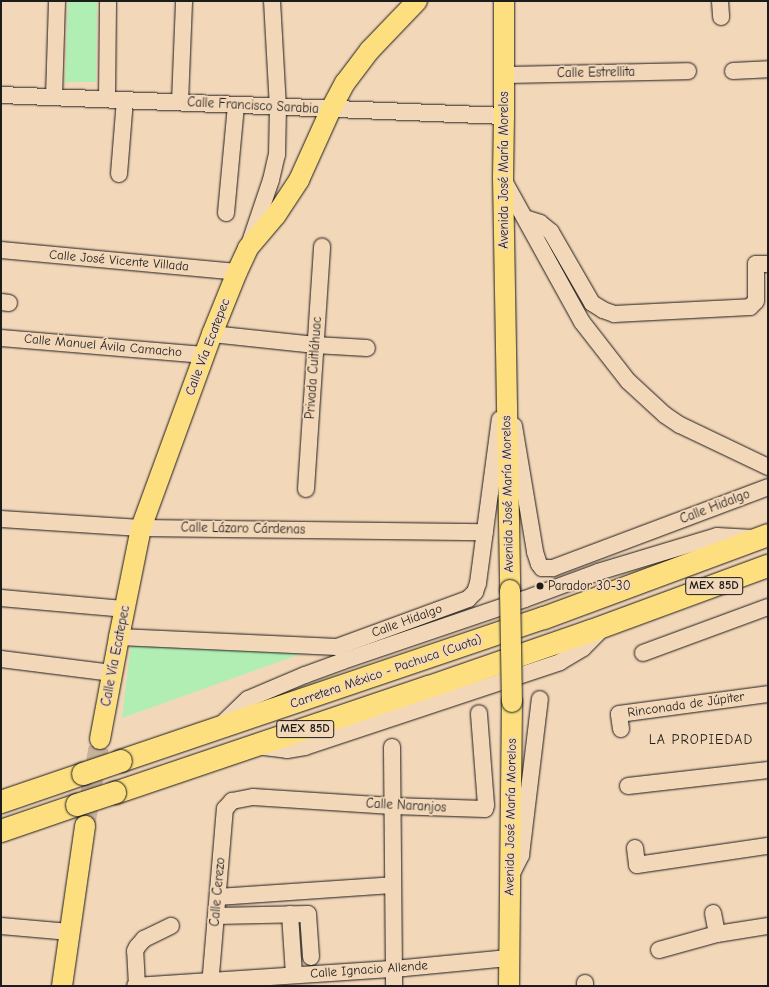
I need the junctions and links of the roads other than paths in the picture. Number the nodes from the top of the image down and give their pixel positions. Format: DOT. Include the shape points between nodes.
graph roads {
  1 [pos="57,1"];
  2 [pos="108,1"];
  3 [pos="184,1"];
  4 [pos="272,1"];
  5 [pos="418,1"];
  6 [pos="504,1"];
  7 [pos="720,1"];
  8 [pos="721,17"];
  9 [pos="768,69"];
  10 [pos="688,71"];
  11 [pos="733,71"];
  12 [pos="504,75"];
  13 [pos="1,95"];
  14 [pos="54,97"];
  15 [pos="107,100"];
  16 [pos="125,100"];
  17 [pos="180,102"];
  18 [pos="236,106"];
  19 [pos="278,108"];
  20 [pos="331,109"];
  21 [pos="504,116"];
  22 [pos="119,174"];
  23 [pos="503,177"];
  24 [pos="226,213"];
  25 [pos="525,218"];
  26 [pos="322,247"];
  27 [pos="248,248"];
  28 [pos="1,250"];
  29 [pos="768,264"];
  30 [pos="237,272"];
  31 [pos="212,334"];
  32 [pos="1,338"];
  33 [pos="315,345"];
  34 [pos="367,348"];
  35 [pos="204,355"];
  36 [pos="507,382"];
  37 [pos="768,467"];
  38 [pos="768,487"];
  39 [pos="306,489"];
  40 [pos="1,519"];
  41 [pos="141,528"];
  42 [pos="485,532"];
  43 [pos="763,537"];
  44 [pos="768,566"];
  45 [pos="1,598"];
  46 [pos="768,607"];
  47 [pos="124,609"];
  48 [pos="119,637"];
  49 [pos="643,652"];
  50 [pos="1,659"];
  51 [pos="112,673"];
  52 [pos="768,694"];
  53 [pos="540,699"];
  54 [pos="479,713"];
  55 [pos="621,729"];
  56 [pos="100,739"];
  57 [pos="392,747"];
  58 [pos="768,770"];
  59 [pos="628,786"];
  60 [pos="232,801"];
  61 [pos="1,802"];
  62 [pos="392,806"];
  63 [pos="85,826"];
  64 [pos="1,831"];
  65 [pos="768,846"];
  66 [pos="635,848"];
  67 [pos="510,877"];
  68 [pos="392,885"];
  69 [pos="218,897"];
  70 [pos="713,913"];
  71 [pos="290,914"];
  72 [pos="216,916"];
  73 [pos="1,926"];
  74 [pos="171,926"];
  75 [pos="768,926"];
  76 [pos="70,932"];
  77 [pos="717,934"];
  78 [pos="659,950"];
  79 [pos="311,957"];
  80 [pos="508,958"];
  81 [pos="394,969"];
  82 [pos="294,975"];
  83 [pos="210,983"];
  84 [pos="62,986"];
  85 [pos="136,986"];
  86 [pos="394,986"];
  87 [pos="509,986"];
  1 -- 14 [label="street"];
  2 -- 15 [label="street"];
  3 -- 17 [label="street"];
  4 -- 19 [label="street"];
  5 -- 20 [label="main road, Calle Vía Ecatepec" via="370,50 345,83"];
  6 -- 12 [label="main road, Avenida José María Morelos"];
  7 -- 8 [label="street"];
  9 -- 11 [label="street"];
  10 -- 12 [label="street, Calle Estrellita"];
  12 -- 21 [label="main road, Avenida José María Morelos"];
  13 -- 14 [label="street, Calle Francisco Sarabia"];
  14 -- 15 [label="street, Calle Francisco Sarabia"];
  15 -- 16 [label="street, Calle Francisco Sarabia"];
  16 -- 17 [label="street, Calle Francisco Sarabia"];
  16 -- 22 [label="street"];
  17 -- 18 [label="street, Calle Francisco Sarabia"];
  18 -- 19 [label="street, Calle Francisco Sarabia"];
  18 -- 24 [label="street"];
  19 -- 20 [label="street, Calle Francisco Sarabia"];
  19 -- 27 [label="street" via="277,155"];
  20 -- 21 [label="street, Calle Francisco Sarabia"];
  20 -- 27 [label="main road, Calle Vía Ecatepec" via="299,180 276,215"];
  21 -- 23 [label="main road, Avenida José María Morelos"];
  23 -- 25 [label="street"];
  23 -- 36 [label="main road, Avenida José María Morelos"];
  25 -- 29 [label="street" via="540,223 550,232 592,303 614,314 750,307 756,301 756,264"];
  25 -- 37 [label="street" via="582,322 628,381 665,415 680,425"];
  26 -- 33 [label="street, Privada Cuitláhuac"];
  27 -- 30 [label="main road, Calle Vía Ecatepec"];
  28 -- 30 [label="street, Calle José Vicente Villada"];
  30 -- 31 [label="main road, Calle Vía Ecatepec"];
  31 -- 33 [label="street"];
  31 -- 35 [label="main road, Calle Vía Ecatepec"];
  32 -- 35 [label="street, Calle Manuel Ávila Camacho"];
  33 -- 34 [label="street"];
  33 -- 39 [label="street, Privada Cuitláhuac"];
  35 -- 41 [label="main road, Calle Vía Ecatepec"];
  36 -- 38 [label="street, Calle Hidalgo" via="535,552 542,568 553,568"];
  36 -- 42 [label="street, Calle Hidalgo"];
  36 -- 67 [label="main road, Avenida José María Morelos, bridge" via="512,702"];
  40 -- 41 [label="street, Calle Lázaro Cárdenas"];
  41 -- 42 [label="street, Calle Lázaro Cárdenas"];
  41 -- 47 [label="main road, Calle Vía Ecatepec"];
  42 -- 48 [label="street, Calle Hidalgo" via="478,583 475,592 468,598 337,647"];
  43 -- 61 [label="highway, Carretera México - Pachuca (Cuota) / MEX 85D, bridge" via="538,620"];
  44 -- 64 [label="highway, MEX 85D, bridge" via="606,625"];
  45 -- 47 [label="street"];
  46 -- 49 [label="street"];
  47 -- 48 [label="main road, Calle Vía Ecatepec"];
  48 -- 51 [label="main road, Calle Vía Ecatepec"];
  50 -- 51 [label="street"];
  51 -- 56 [label="main road, Calle Vía Ecatepec"];
  52 -- 55 [label="street, Rinconada de Júpiter" via="619,714"];
  53 -- 67 [label="street" via="521,855"];
  54 -- 62 [label="street, Calle Naranjos" via="485,808 481,810"];
  57 -- 62 [label="street"];
  58 -- 59 [label="street"];
  60 -- 62 [label="street, Calle Naranjos" via="253,797"];
  60 -- 69 [label="street, Calle Cerezo" via="225,809"];
  62 -- 68 [label="street"];
  63 -- 76 [label="main road"];
  65 -- 66 [label="street" via="638,864"];
  67 -- 80 [label="main road, Avenida José María Morelos"];
  68 -- 69 [label="street"];
  68 -- 81 [label="street"];
  69 -- 72 [label="street, Calle Cerezo"];
  70 -- 77 [label="street"];
  71 -- 72 [label="street"];
  71 -- 79 [label="street" via="308,914"];
  71 -- 82 [label="street"];
  72 -- 83 [label="street, Calle Cerezo"];
  73 -- 76 [label="street"];
  74 -- 85 [label="street" via="144,939 137,947"];
  75 -- 77 [label="street"];
  76 -- 84 [label="main road"];
  77 -- 78 [label="street"];
  80 -- 81 [label="street, Calle Ignacio Allende"];
  80 -- 87 [label="main road, Avenida José María Morelos"];
  81 -- 82 [label="street, Calle Ignacio Allende"];
  81 -- 86 [label="street"];
  82 -- 83 [label="street, Calle Ignacio Allende"];
  83 -- 85 [label="street, Calle Ignacio Allende"];
}
